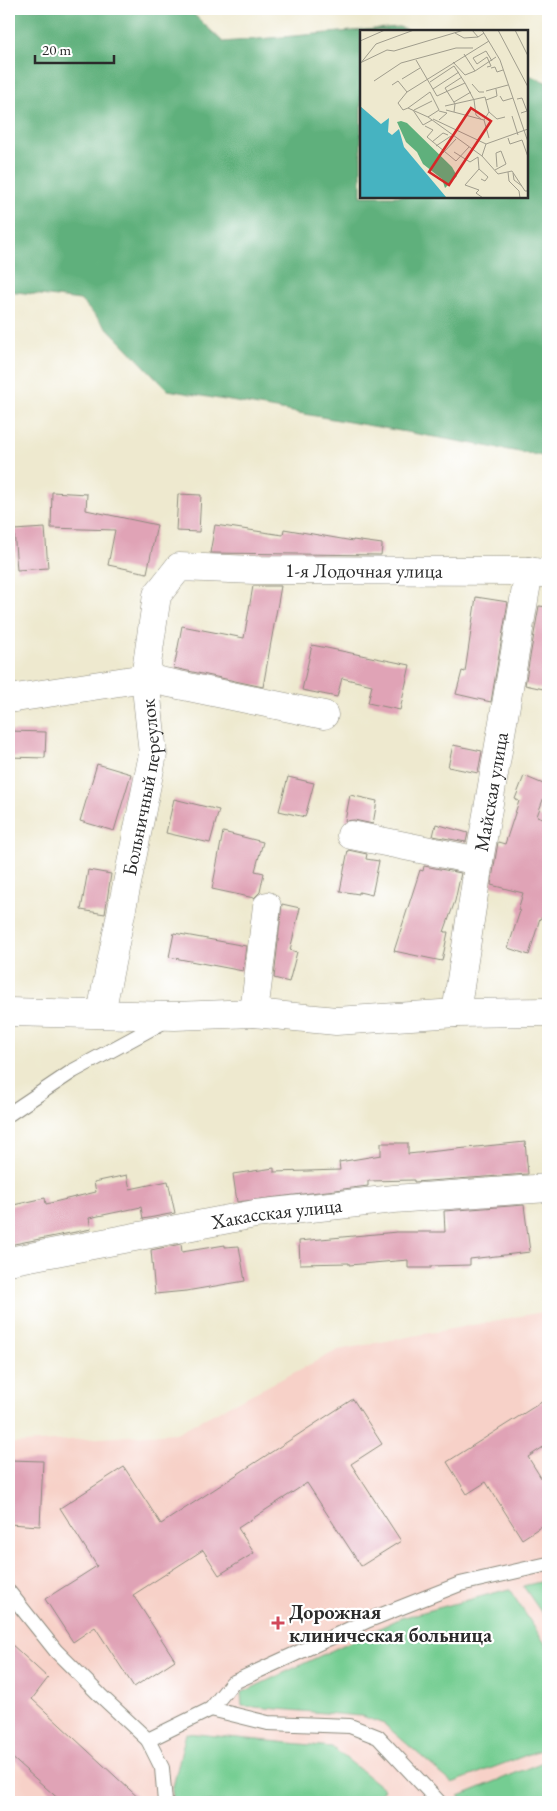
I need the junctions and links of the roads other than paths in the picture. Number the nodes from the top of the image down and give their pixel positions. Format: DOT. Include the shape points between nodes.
graph roads {
  1 [pos="179,567"];
  2 [pos="538,572"];
  3 [pos="145,678"];
  4 [pos="9,699"];
  5 [pos="324,715"];
  6 [pos="351,835"];
  7 [pos="479,861"];
  8 [pos="267,906"];
  9 [pos="9,1012"];
  10 [pos="548,1012"];
  11 [pos="101,1013"];
  12 [pos="254,1013"];
  13 [pos="456,1013"];
  14 [pos="175,1016"];
  15 [pos="9,1114"];
  16 [pos="548,1188"];
  17 [pos="9,1261"];
  18 [pos="548,1564"];
  19 [pos="9,1592"];
  20 [pos="211,1708"];
  21 [pos="148,1740"];
  22 [pos="165,1802"];
  23 [pos="439,1802"];
  1 -- 2 [label="street, 1-я Лодочная улица"];
  1 -- 3 [label="street, Больничный переулок" via="157,595"];
  2 -- 7 [label="street, Майская улица"];
  3 -- 4 [label="street"];
  3 -- 5 [label="street"];
  3 -- 11 [label="street, Больничный переулок" via="153,754"];
  6 -- 7 [label="street"];
  7 -- 13 [label="street, Майская улица"];
  8 -- 12 [label="street"];
  9 -- 11 [label="street"];
  10 -- 13 [label="street"];
  11 -- 14 [label="street"];
  12 -- 13 [label="street" via="336,1020"];
  12 -- 14 [label="street"];
  14 -- 15 [label="lane" via="73,1072"];
  16 -- 17 [label="street, Хакасская улица" via="394,1199 255,1214"];
  18 -- 20 [label="lane" via="460,1584 370,1620 232,1683"];
  19 -- 21 [label="lane" via="56,1651"];
  20 -- 21 [label="lane"];
  20 -- 23 [label="lane" via="268,1723 350,1726 378,1737"];
  21 -- 22 [label="lane" via="162,1768"];
}
